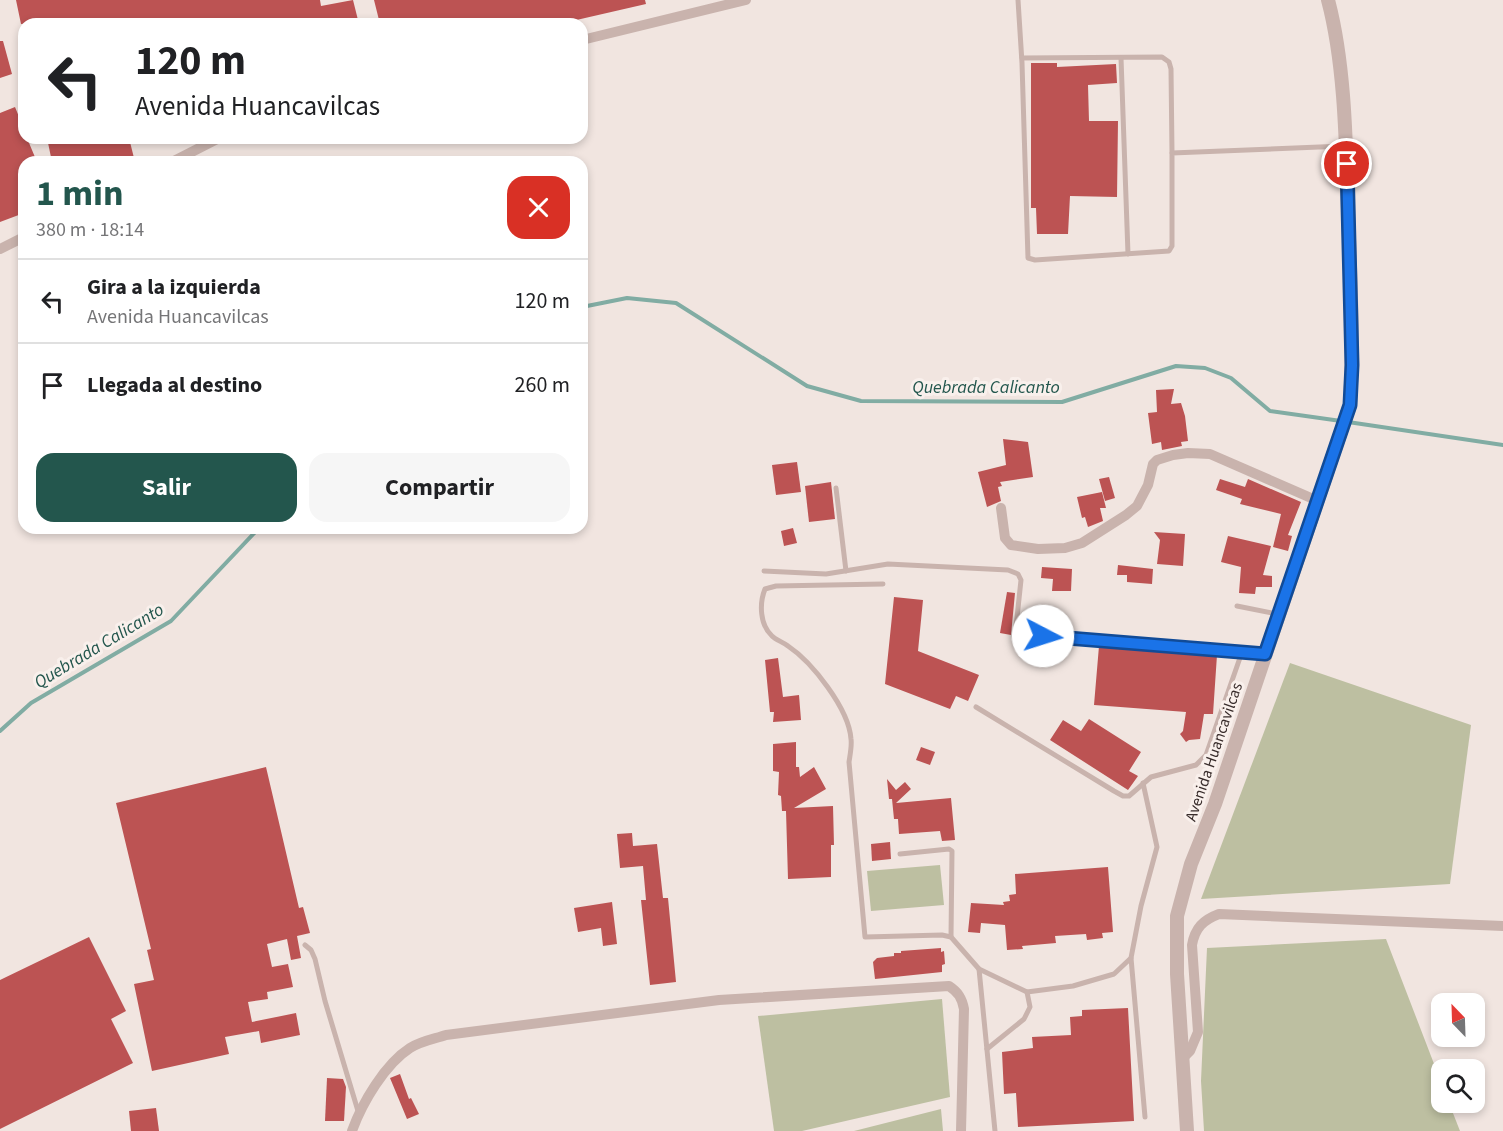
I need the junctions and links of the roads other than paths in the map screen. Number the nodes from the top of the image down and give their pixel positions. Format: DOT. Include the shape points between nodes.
graph roads {
  1 [pos="746,0"];
  2 [pos="1018,0"];
  3 [pos="1328,0"];
  4 [pos="588,39"];
  5 [pos="1022,58"];
  6 [pos="1121,58"];
  7 [pos="207,144"];
  8 [pos="1346,146"];
  9 [pos="1172,153"];
  10 [pos="184,156"];
  11 [pos="18,240"];
  12 [pos="0,249"];
  13 [pos="1128,254"];
  14 [pos="836,488"];
  15 [pos="1318,501"];
  16 [pos="1000,508"];
  17 [pos="846,571"];
  18 [pos="764,572"];
  19 [pos="883,584"];
  20 [pos="1237,606"];
  21 [pos="1279,614"];
  22 [pos="1242,652"];
  23 [pos="1265,654"];
  24 [pos="976,707"];
  25 [pos="1143,783"];
  26 [pos="900,854"];
  27 [pos="1503,926"];
  28 [pos="951,937"];
  29 [pos="305,945"];
  30 [pos="1131,958"];
  31 [pos="979,969"];
  32 [pos="1027,992"];
  33 [pos="987,1049"];
  34 [pos="1181,1060"];
  35 [pos="358,1113"];
  36 [pos="1145,1117"];
  37 [pos="351,1131"];
  38 [pos="961,1131"];
  39 [pos="995,1131"];
  40 [pos="1187,1131"];
  1 -- 4 [label="street"];
  2 -- 5 [label="lane"];
  3 -- 8 [label="street, Avenida Huancavilcas"];
  5 -- 6 [label="lane"];
  5 -- 13 [label="lane" via="1028,258"];
  6 -- 9 [label="lane" via="1162,57 1169,62"];
  6 -- 13 [label="lane"];
  7 -- 10 [label="street"];
  8 -- 9 [label="lane"];
  8 -- 15 [label="street, Avenida Huancavilcas" via="1350,405"];
  9 -- 13 [label="lane" via="1171,248"];
  11 -- 12 [label="street"];
  14 -- 17 [label="lane"];
  15 -- 16 [label="street" via="1210,454 1188,453 1157,460 1137,506 1082,543 1065,548 1011,545 1005,538"];
  15 -- 21 [label="street, Avenida Huancavilcas"];
  17 -- 18 [label="lane"];
  17 -- 22 [label="lane" via="888,564 1013,571 1021,580 1016,627 1021,634"];
  19 -- 28 [label="lane" via="770,587 761,598 761,616 772,636 812,667 847,723 865,937"];
  20 -- 21 [label="lane"];
  21 -- 23 [label="street, Avenida Huancavilcas"];
  22 -- 23 [label="lane"];
  22 -- 25 [label="lane" via="1206,755 1196,765 1157,774"];
  23 -- 34 [label="street, Avenida Huancavilcas" via="1191,864 1177,916"];
  24 -- 25 [label="lane" via="1123,796 1130,796"];
  25 -- 30 [label="lane" via="1157,848"];
  26 -- 28 [label="lane" via="952,851"];
  27 -- 34 [label="street" via="1219,914 1208,918 1194,933 1192,945 1198,1032 1190,1051"];
  28 -- 31 [label="lane"];
  29 -- 35 [label="lane" via="315,959"];
  30 -- 32 [label="lane" via="1114,974 1073,986"];
  30 -- 36 [label="lane"];
  31 -- 32 [label="lane"];
  31 -- 33 [label="lane"];
  32 -- 33 [label="lane" via="1030,1006 1024,1019"];
  33 -- 39 [label="lane"];
  34 -- 40 [label="street, Avenida Huancavilcas"];
  35 -- 37 [label="street"];
  35 -- 38 [label="street" via="391,1064 411,1047 446,1035 719,1000 949,986 963,1000 964,1009"];
}
